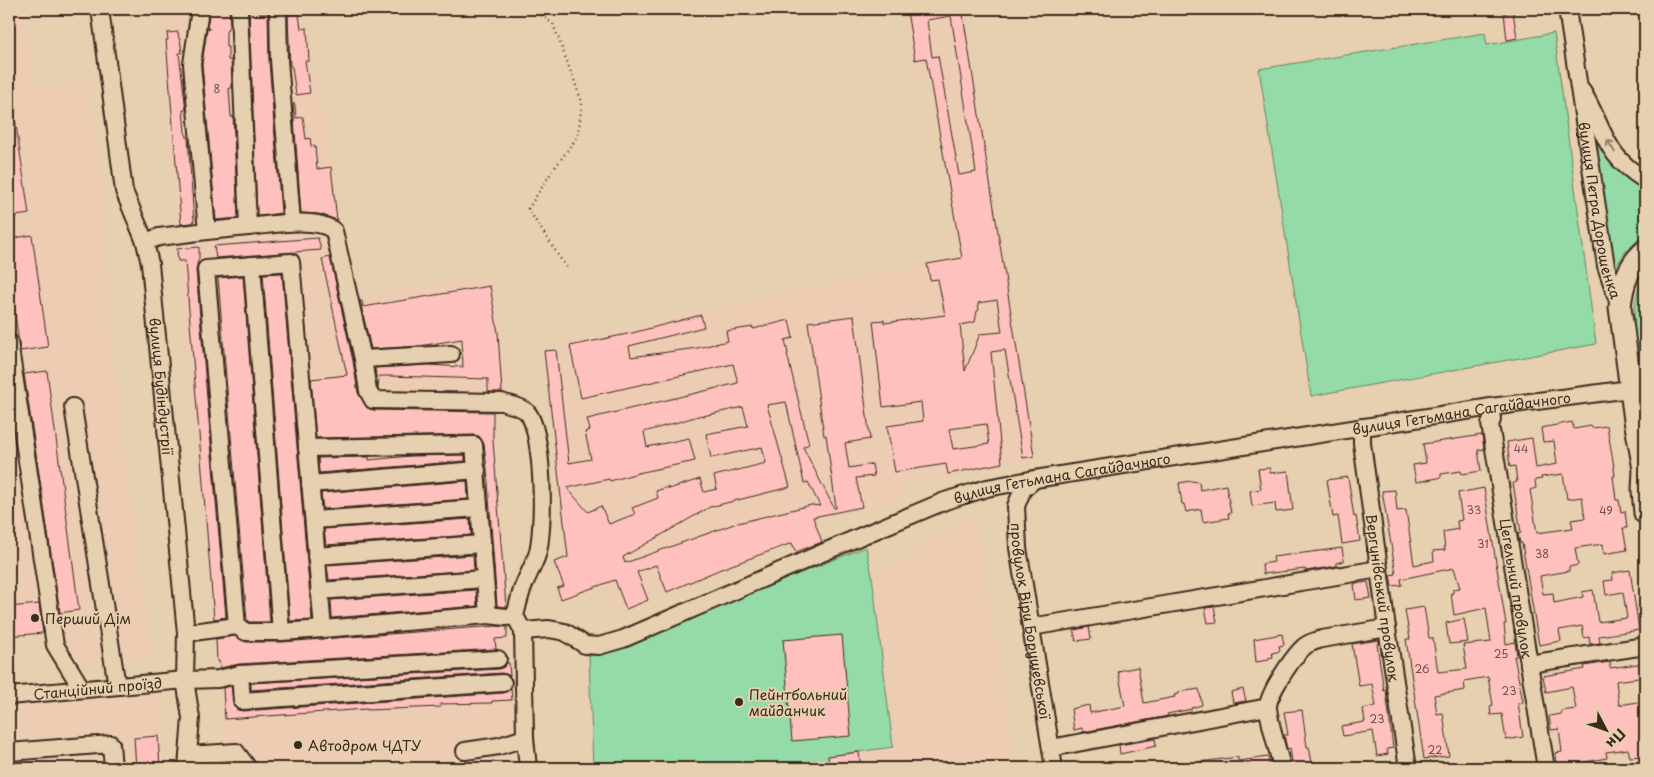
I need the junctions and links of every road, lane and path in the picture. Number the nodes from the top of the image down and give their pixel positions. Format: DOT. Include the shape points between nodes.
graph roads {
  1 [pos="100,9"];
  2 [pos="200,9"];
  3 [pos="239,9"];
  4 [pos="278,9"];
  5 [pos="533,9"];
  6 [pos="1567,9"];
  7 [pos="1578,84"];
  8 [pos="1645,180"];
  9 [pos="292,222"];
  10 [pos="248,227"];
  11 [pos="207,231"];
  12 [pos="145,242"];
  13 [pos="1645,251"];
  14 [pos="252,265"];
  15 [pos="568,270"];
  16 [pos="1620,307"];
  17 [pos="9,342"];
  18 [pos="451,354"];
  19 [pos="363,359"];
  20 [pos="1630,388"];
  21 [pos="73,406"];
  22 [pos="1491,407"];
  23 [pos="1362,428"];
  24 [pos="306,448"];
  25 [pos="1645,469"];
  26 [pos="477,470"];
  27 [pos="1035,478"];
  28 [pos="310,484"];
  29 [pos="479,508"];
  30 [pos="1645,514"];
  31 [pos="314,520"];
  32 [pos="482,544"];
  33 [pos="316,556"];
  34 [pos="1379,569"];
  35 [pos="484,579"];
  36 [pos="319,591"];
  37 [pos="488,615"];
  38 [pos="519,624"];
  39 [pos="237,626"];
  40 [pos="1030,627"];
  41 [pos="1387,628"];
  42 [pos="323,630"];
  43 [pos="281,632"];
  44 [pos="186,633"];
  45 [pos="1645,646"];
  46 [pos="498,660"];
  47 [pos="1529,664"];
  48 [pos="240,674"];
  49 [pos="185,680"];
  50 [pos="503,683"];
  51 [pos="117,686"];
  52 [pos="82,689"];
  53 [pos="9,696"];
  54 [pos="1268,707"];
  55 [pos="525,738"];
  56 [pos="1051,748"];
  57 [pos="465,751"];
  58 [pos="9,752"];
  59 [pos="188,762"];
  60 [pos="113,768"];
  61 [pos="248,768"];
  62 [pos="528,768"];
  63 [pos="1054,768"];
  64 [pos="1282,768"];
  65 [pos="1408,768"];
  66 [pos="1546,768"];
  1 -- 12 [label="street, вулиця Будіндустрії" via="124,192"];
  2 -- 11 [label="street" via="192,64"];
  3 -- 10 [label="street"];
  4 -- 9 [label="street"];
  5 -- 15 [label="path" via="553,24 582,102 578,136 528,209"];
  6 -- 7 [label="street, вулиця Петра Дорошенка"];
  8 -- 7 [label="street, вулиця Петра Дорошенка, one-way" via="1613,151"];
  7 -- 16 [label="street, вулиця Петра Дорошенка" via="1606,266"];
  9 -- 10 [label="street"];
  9 -- 19 [label="street" via="327,226 334,231"];
  10 -- 11 [label="street"];
  11 -- 12 [label="street"];
  12 -- 44 [label="street, вулиця Будіндустрії" via="150,264"];
  13 -- 16 [label="main road" via="1626,278"];
  14 -- 24 [label="street" via="291,262"];
  14 -- 39 [label="street" via="206,269"];
  14 -- 43 [label="street"];
  16 -- 20 [label="main road, вулиця Петра Дорошенка"];
  17 -- 52 [label="street" via="55,645"];
  18 -- 19 [label="street"];
  19 -- 38 [label="street" via="368,391 373,400 502,402 527,412 532,420 540,476 541,534 537,555 522,590"];
  20 -- 22 [label="street, вулиця Гетьмана Сагайдачного"];
  20 -- 25 [label="main road, вулиця Петра Дорошенка"];
  21 -- 51 [label="street"];
  22 -- 23 [label="street, вулиця Гетьмана Сагайдачного"];
  22 -- 47 [label="street, Цегельний провулок" via="1490,424"];
  23 -- 27 [label="street, вулиця Гетьмана Сагайдачного"];
  23 -- 34 [label="street, Вергунівський провулок"];
  24 -- 26 [label="street" via="474,445"];
  24 -- 28 [label="street"];
  25 -- 30 [label="main road, вулиця Петра Дорошенка"];
  26 -- 28 [label="street"];
  26 -- 29 [label="street"];
  27 -- 38 [label="street, вулиця Гетьмана Сагайдачного" via="945,501 623,639 599,646 585,645 565,632"];
  27 -- 40 [label="street, провулок Віри Борушевської" via="1023,488 1016,506 1018,548"];
  28 -- 31 [label="street"];
  29 -- 31 [label="street"];
  29 -- 32 [label="street"];
  31 -- 33 [label="street"];
  32 -- 33 [label="street"];
  32 -- 35 [label="street"];
  33 -- 36 [label="street"];
  34 -- 40 [label="street"];
  34 -- 41 [label="street, Вергунівський провулок"];
  35 -- 36 [label="street"];
  35 -- 37 [label="street"];
  36 -- 42 [label="street"];
  37 -- 38 [label="street, вулиця Гетьмана Сагайдачного" via="506,617"];
  37 -- 42 [label="street, вулиця Гетьмана Сагайдачного"];
  38 -- 55 [label="street"];
  39 -- 43 [label="street, вулиця Гетьмана Сагайдачного" via="246,632"];
  39 -- 44 [label="street"];
  40 -- 56 [label="street, провулок Віри Борушевської"];
  41 -- 54 [label="street" via="1322,639 1306,646 1282,676"];
  41 -- 65 [label="street, Вергунівський провулок"];
  42 -- 43 [label="street, вулиця Гетьмана Сагайдачного"];
  44 -- 49 [label="street, вулиця Будіндустрії"];
  45 -- 47 [label="street"];
  46 -- 48 [label="street, Станційний проїзд"];
  47 -- 66 [label="street, Цегельний провулок"];
  48 -- 49 [label="street, Станційний проїзд" via="218,679"];
  48 -- 50 [label="street" via="242,701"];
  49 -- 51 [label="street, Станційний проїзд"];
  49 -- 59 [label="street, вулиця Будіндустрії" via="191,718"];
  51 -- 52 [label="street, Станційний проїзд"];
  52 -- 53 [label="street, Станційний проїзд"];
  54 -- 56 [label="street"];
  54 -- 64 [label="street"];
  55 -- 57 [label="street"];
  55 -- 62 [label="street"];
  56 -- 63 [label="street, провулок Віри Борушевської"];
  58 -- 60 [label="street" via="111,744"];
  59 -- 61 [label="street" via="236,752"];
}
